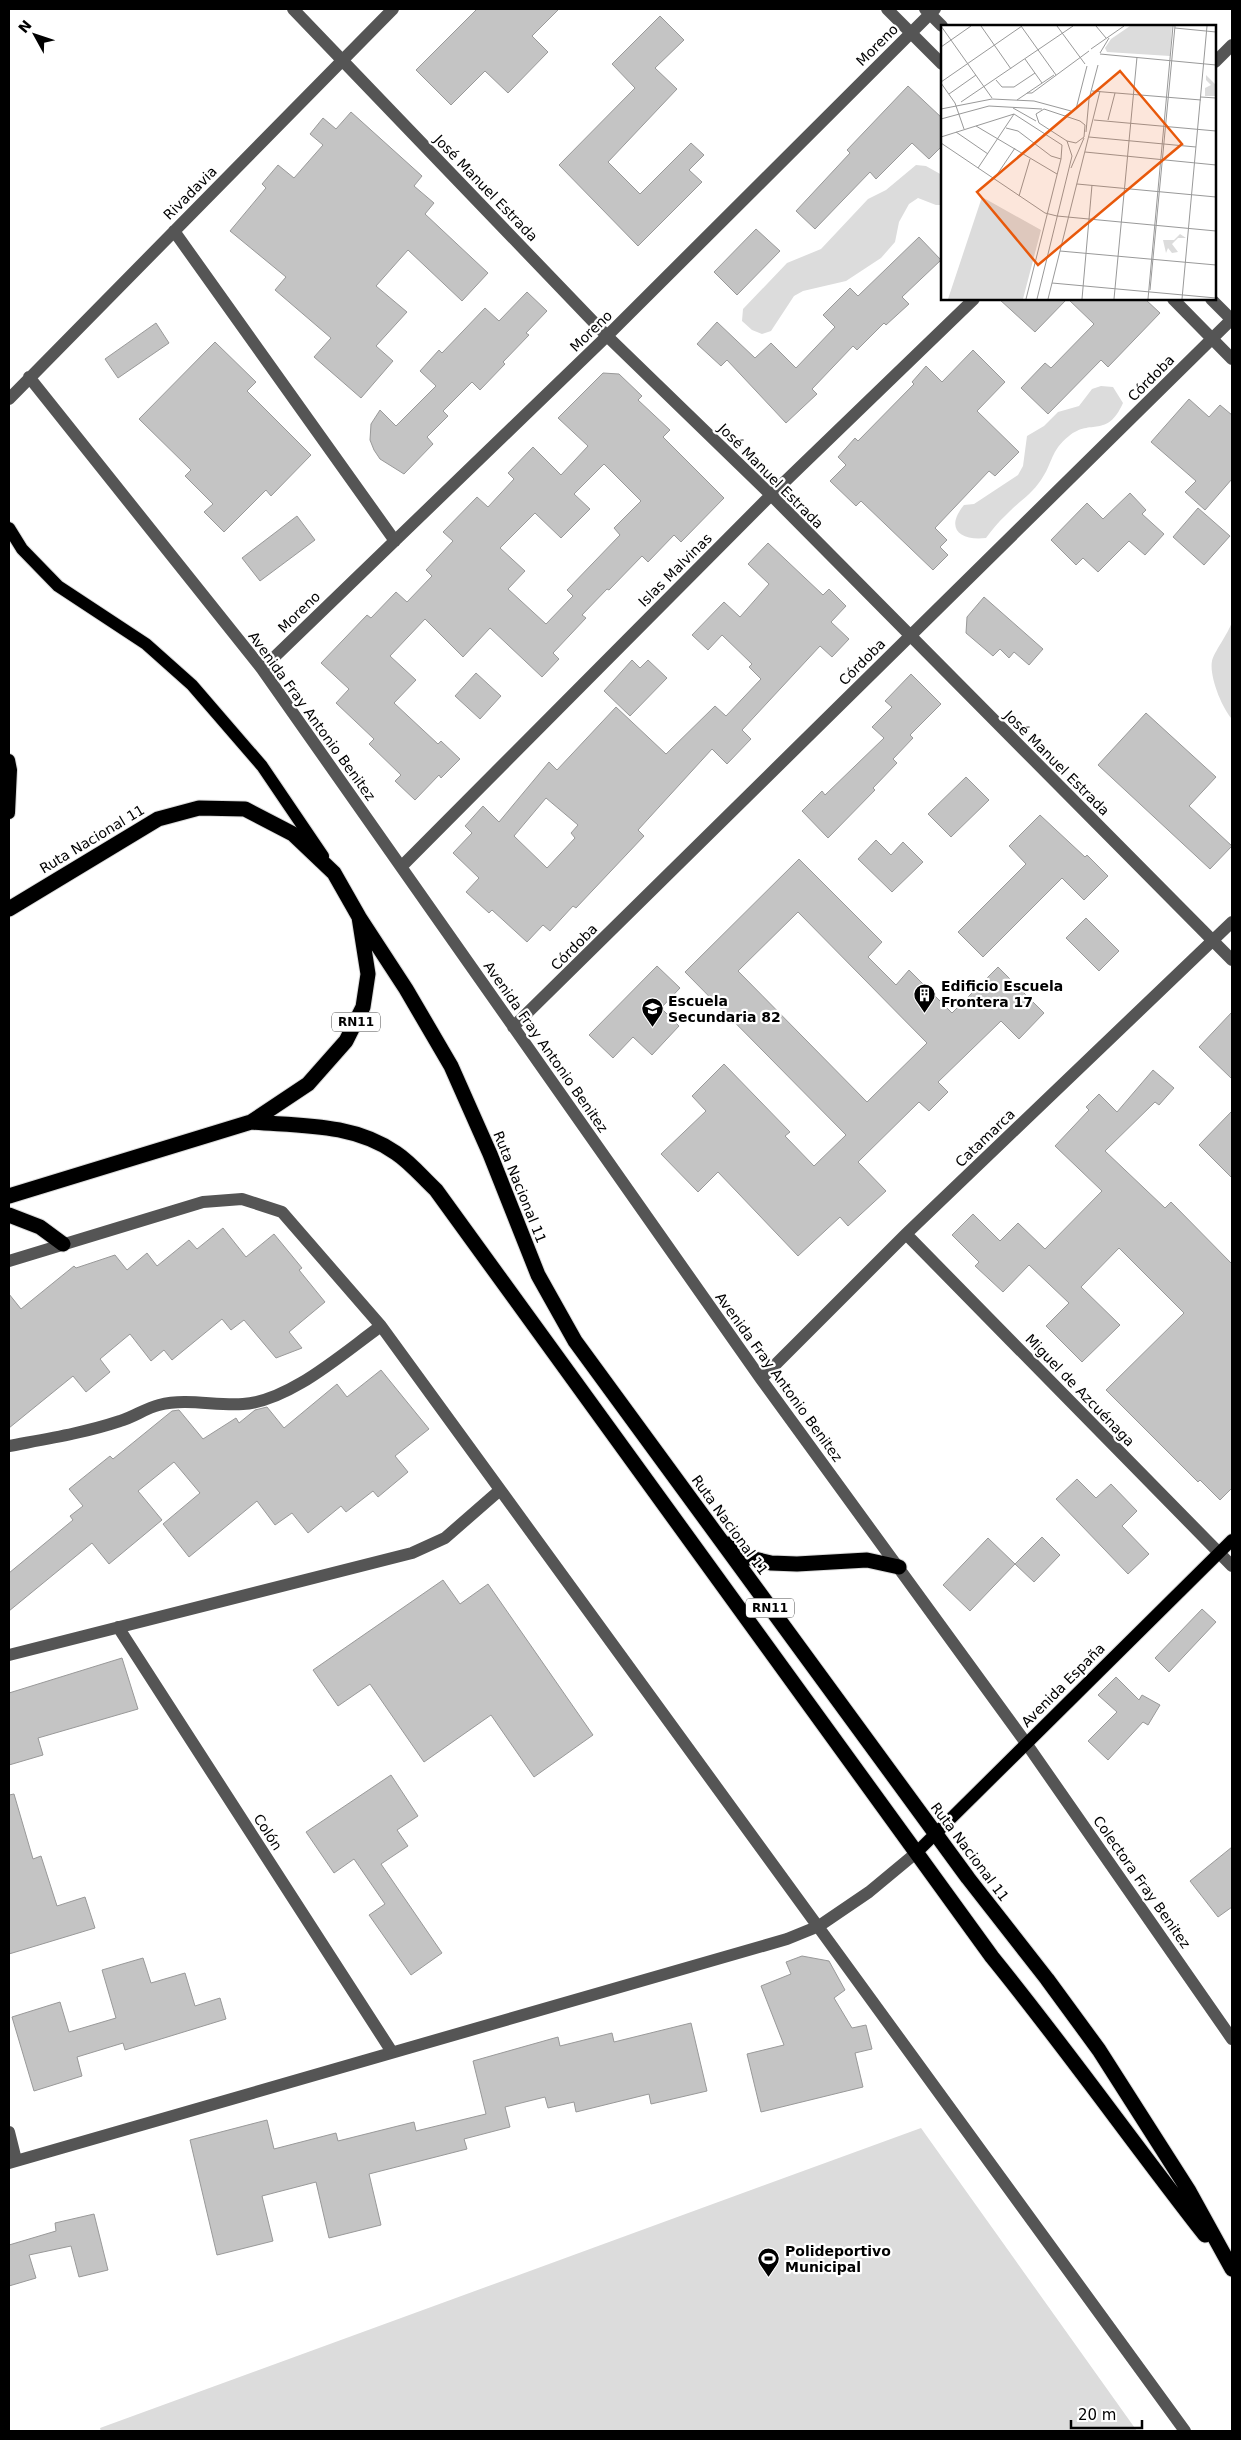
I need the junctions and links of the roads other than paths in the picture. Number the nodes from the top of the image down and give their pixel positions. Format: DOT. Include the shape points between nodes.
graph roads {
  1 [pos="293,9"];
  2 [pos="393,9"];
  3 [pos="887,9"];
  4 [pos="930,10"];
  5 [pos="941,25"];
  6 [pos="911,33"];
  7 [pos="1232,45"];
  8 [pos="343,60"];
  9 [pos="1216,61"];
  10 [pos="941,63"];
  11 [pos="174,231"];
  12 [pos="973,300"];
  13 [pos="1174,300"];
  14 [pos="1212,300"];
  15 [pos="1232,320"];
  16 [pos="606,336"];
  17 [pos="1212,339"];
  18 [pos="1232,359"];
  19 [pos="29,377"];
  20 [pos="9,399"];
  21 [pos="771,495"];
  22 [pos="9,528"];
  23 [pos="395,541"];
  24 [pos="910,637"];
  25 [pos="262,669"];
  26 [pos="9,760"];
  27 [pos="9,813"];
  28 [pos="401,867"];
  29 [pos="334,873"];
  30 [pos="9,909"];
  31 [pos="359,917"];
  32 [pos="1232,922"];
  33 [pos="1213,941"];
  34 [pos="1232,960"];
  35 [pos="513,1027"];
  36 [pos="251,1122"];
  37 [pos="9,1196"];
  38 [pos="9,1215"];
  39 [pos="906,1234"];
  40 [pos="63,1244"];
  41 [pos="9,1261"];
  42 [pos="381,1326"];
  43 [pos="761,1379"];
  44 [pos="9,1446"];
  45 [pos="500,1490"];
  46 [pos="721,1540"];
  47 [pos="1232,1540"];
  48 [pos="1219,1553"];
  49 [pos="1232,1566"];
  50 [pos="899,1567"];
  51 [pos="118,1628"];
  52 [pos="9,1655"];
  53 [pos="1026,1743"];
  54 [pos="935,1833"];
  55 [pos="916,1853"];
  56 [pos="819,1926"];
  57 [pos="1232,2039"];
  58 [pos="392,2052"];
  59 [pos="9,2132"];
  60 [pos="13,2162"];
  61 [pos="1232,2270"];
  62 [pos="1185,2431"];
  1 -- 8 [label="street, José Manuel Estrada"];
  2 -- 8 [label="street, Rivadavia"];
  3 -- 6 [label="street"];
  4 -- 5 [label="street"];
  4 -- 6 [label="street, Moreno"];
  6 -- 10 [label="street"];
  6 -- 16 [label="street, Moreno"];
  7 -- 9 [label="street"];
  8 -- 11 [label="street, Rivadavia"];
  8 -- 16 [label="street, José Manuel Estrada"];
  11 -- 19 [label="street, Rivadavia"];
  11 -- 23 [label="street"];
  12 -- 21 [label="street, Islas Malvinas"];
  13 -- 17 [label="street"];
  14 -- 15 [label="street"];
  15 -- 17 [label="street, Córdoba"];
  16 -- 21 [label="street, José Manuel Estrada"];
  16 -- 23 [label="street, Moreno"];
  17 -- 18 [label="street"];
  17 -- 24 [label="street, Córdoba"];
  19 -- 20 [label="street, Rivadavia"];
  19 -- 25 [label="street, Avenida Fray Antonio Benitez"];
  21 -- 24 [label="street, José Manuel Estrada"];
  21 -- 28 [label="street, Islas Malvinas"];
  22 -- 29 [label="main road" via="22,548 58,586 146,644 192,685 262,766"];
  23 -- 25 [label="street, Moreno"];
  24 -- 33 [label="street, José Manuel Estrada"];
  24 -- 35 [label="street, Córdoba"];
  25 -- 28 [label="street, Avenida Fray Antonio Benitez"];
  26 -- 27 [label="main road"];
  28 -- 35 [label="street, Avenida Fray Antonio Benitez"];
  29 -- 30 [label="highway, Ruta Nacional 11 / RN11" via="293,834 245,809 199,808 158,819"];
  29 -- 31 [label="highway, Ruta Nacional 11 / RN11"];
  31 -- 36 [label="highway, Ruta Nacional 11 / RN11" via="368,974 363,1007 346,1041 308,1084"];
  31 -- 46 [label="highway, Ruta Nacional 11 / RN11" via="451,1066 553,1304 575,1341"];
  32 -- 33 [label="street, Catamarca"];
  33 -- 34 [label="street, José Manuel Estrada"];
  33 -- 39 [label="street, Catamarca"];
  35 -- 43 [label="street, Avenida Fray Antonio Benitez"];
  36 -- 37 [label="highway, Ruta Nacional 11 / RN11"];
  36 -- 55 [label="highway, Ruta Nacional 11 / RN11" via="343,1129 372,1139 397,1154 436,1190"];
  38 -- 40 [label="highway" via="40,1227"];
  39 -- 43 [label="street, Catamarca"];
  39 -- 48 [label="street, Miguel de Azcuénaga"];
  40 -- 41 [label="street"];
  40 -- 42 [label="street" via="203,1202 242,1199 282,1212"];
  42 -- 44 [label="street" via="308,1378 271,1398 244,1404 181,1401 157,1405 122,1421"];
  42 -- 45 [label="street"];
  43 -- 50 [label="street, Avenida Fray Antonio Benitez"];
  45 -- 51 [label="street" via="445,1538 412,1553"];
  45 -- 56 [label="street"];
  46 -- 50 [label="highway" via="750,1558 771,1563 868,1560"];
  46 -- 54 [label="highway, Ruta Nacional 11 / RN11"];
  47 -- 48 [label="main road, Avenida España"];
  48 -- 49 [label="street, Miguel de Azcuénaga"];
  48 -- 53 [label="main road, Avenida España"];
  50 -- 53 [label="street, Avenida Fray Antonio Benitez"];
  51 -- 52 [label="street"];
  51 -- 58 [label="street, Colón"];
  53 -- 54 [label="main road, Avenida España"];
  53 -- 57 [label="street, Colectora Fray Benitez"];
  54 -- 55 [label="main road, Avenida España"];
  54 -- 61 [label="highway, Ruta Nacional 11 / RN11" via="1099,2050 1189,2191"];
  55 -- 56 [label="street" via="869,1892"];
  55 -- 61 [label="highway, Ruta Nacional 11 / RN11" via="992,1958 1045,2022"];
  56 -- 58 [label="street" via="787,1939"];
  56 -- 62 [label="street"];
  58 -- 60 [label="street"];
  59 -- 60 [label="street"];
}
